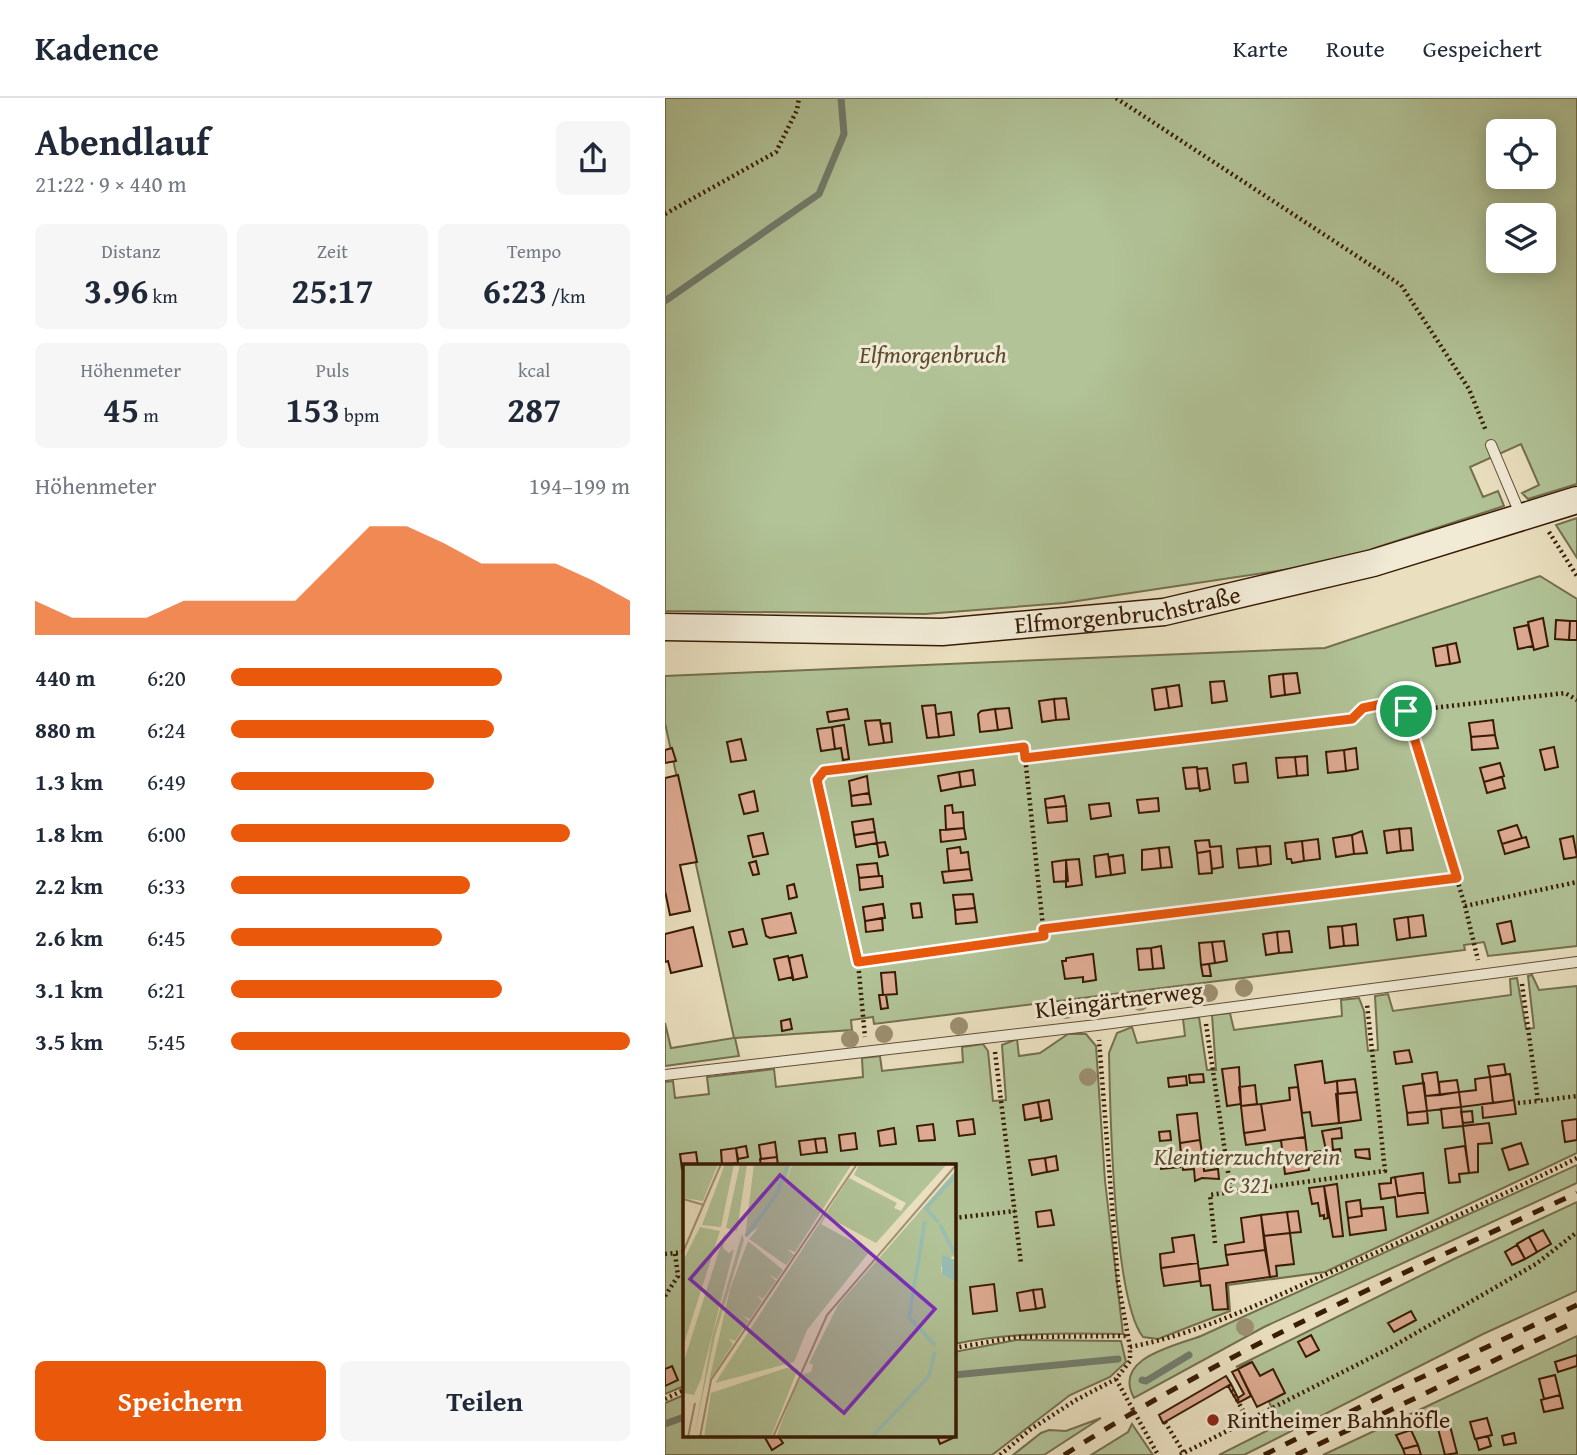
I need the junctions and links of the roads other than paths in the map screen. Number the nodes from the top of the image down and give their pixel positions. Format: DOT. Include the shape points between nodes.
graph roads {
  1 [pos="1491,445"];
  2 [pos="1577,500"];
  3 [pos="1529,514"];
  4 [pos="665,627"];
  5 [pos="1577,962"];
  6 [pos="665,1075"];
  1 -- 3 [label="lane"];
  2 -- 3 [label="main road, Elfmorgenbruchstraße"];
  3 -- 4 [label="main road, Elfmorgenbruchstraße" via="1373,563 1164,612 942,632"];
  5 -- 6 [label="lane, Kleingärtnerweg"];
}
